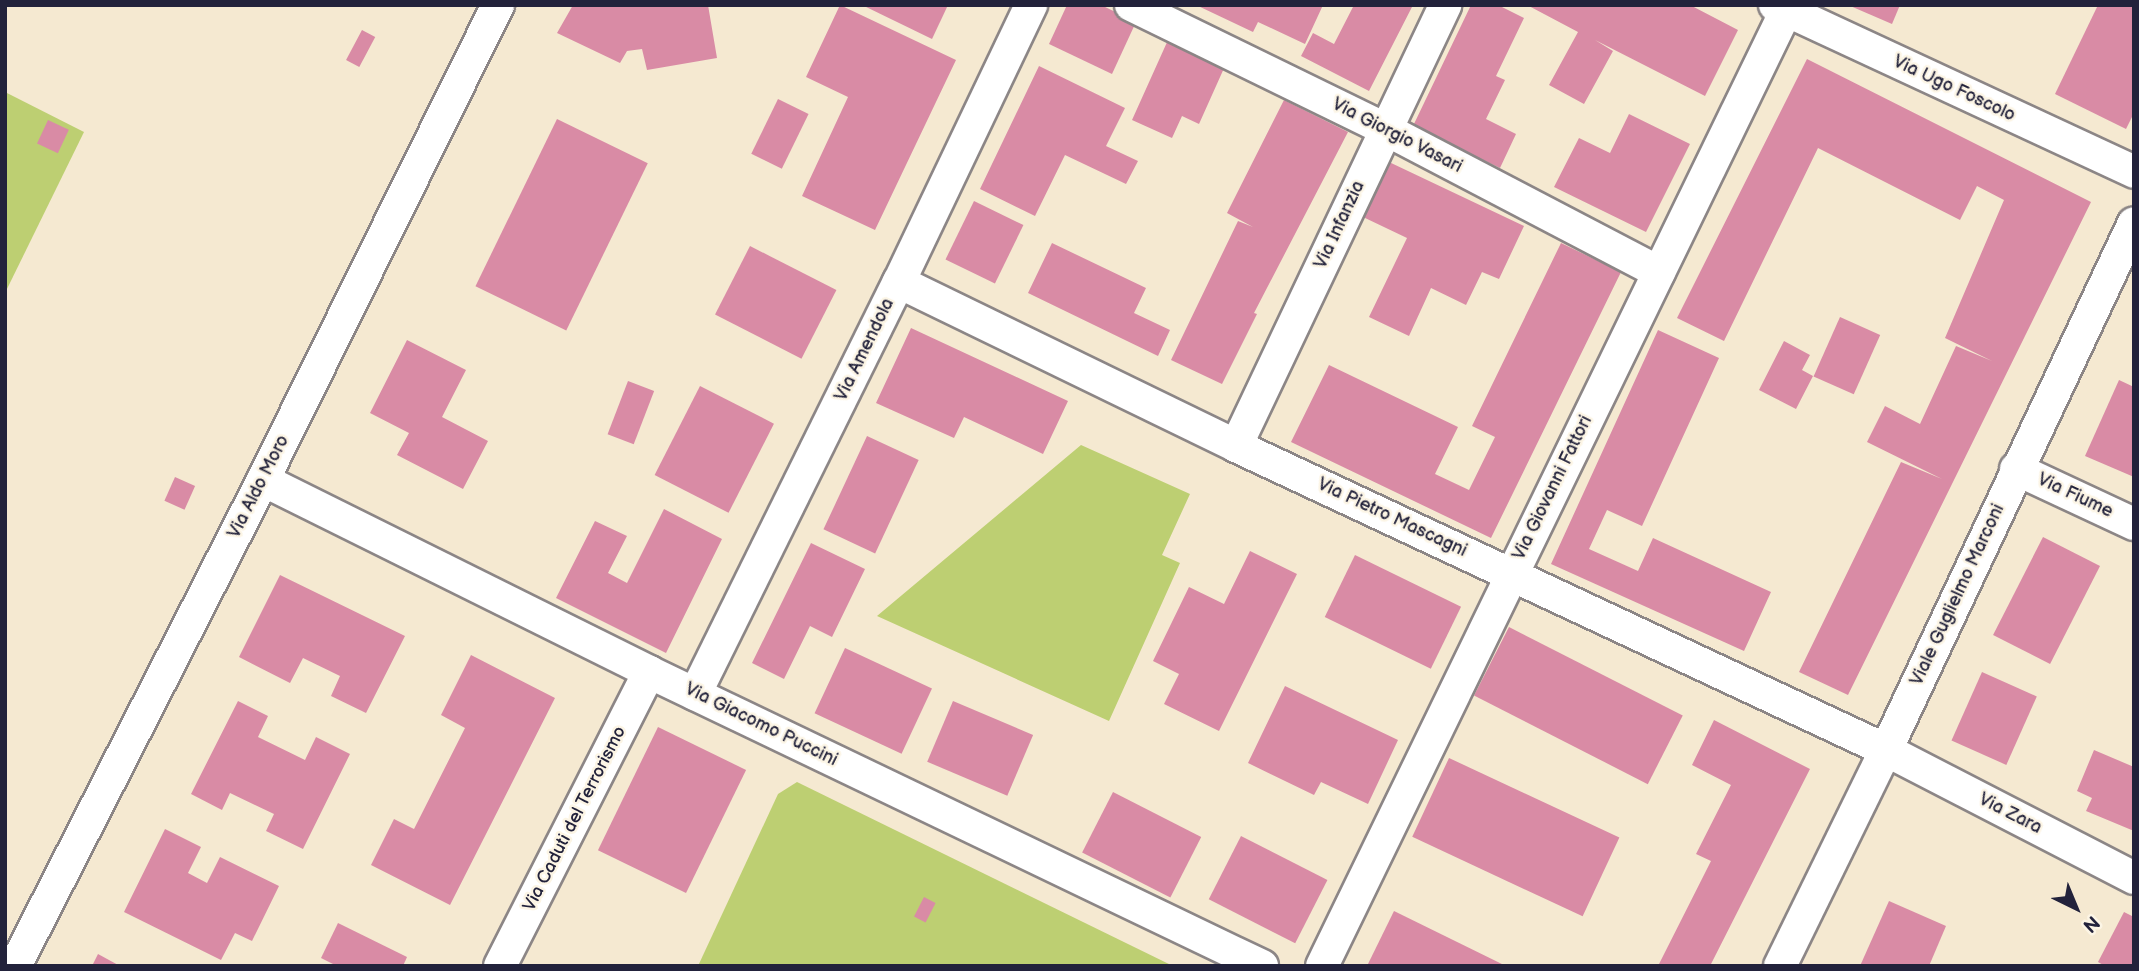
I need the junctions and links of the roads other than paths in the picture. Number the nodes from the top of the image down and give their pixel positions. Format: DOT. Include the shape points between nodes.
graph roads {
  1 [pos="498,5"];
  2 [pos="1031,5"];
  3 [pos="1131,5"];
  4 [pos="1445,5"];
  5 [pos="1781,8"];
  6 [pos="1385,129"];
  7 [pos="2134,172"];
  8 [pos="2134,223"];
  9 [pos="1659,272"];
  10 [pos="899,282"];
  11 [pos="1236,446"];
  12 [pos="2016,469"];
  13 [pos="263,480"];
  14 [pos="2134,524"];
  15 [pos="1511,573"];
  16 [pos="649,672"];
  17 [pos="695,694"];
  18 [pos="1886,750"];
  19 [pos="2134,878"];
  20 [pos="15,966"];
  21 [pos="500,966"];
  22 [pos="1262,966"];
  23 [pos="1322,966"];
  24 [pos="1780,966"];
  1 -- 13 [label="street, Via Aldo Moro"];
  2 -- 10 [label="street, Via Amendola"];
  3 -- 6 [label="street, Via Giorgio Vasari"];
  4 -- 6 [label="street, Via Infanzia"];
  5 -- 7 [label="street, Via Ugo Foscolo"];
  5 -- 9 [label="street, Via Giovanni Fattori"];
  6 -- 9 [label="street, Via Giorgio Vasari"];
  6 -- 11 [label="street, Via Infanzia"];
  8 -- 12 [label="street, Viale Guglielmo Marconi"];
  9 -- 15 [label="street, Via Giovanni Fattori"];
  10 -- 11 [label="street, Via Pietro Mascagni"];
  10 -- 17 [label="street, Via Amendola"];
  11 -- 15 [label="street, Via Pietro Mascagni"];
  12 -- 14 [label="street, Via Fiume"];
  12 -- 18 [label="street, Viale Guglielmo Marconi"];
  13 -- 16 [label="street, Via Giacomo Puccini"];
  13 -- 20 [label="street, Via Aldo Moro"];
  15 -- 18 [label="street, Via Pietro Mascagni"];
  15 -- 23 [label="street, Via Giovanni Fattori"];
  16 -- 17 [label="street, Via Giacomo Puccini"];
  16 -- 21 [label="street, Via Caduti del Terrorismo"];
  17 -- 22 [label="street, Via Giacomo Puccini"];
  18 -- 19 [label="street, Via Zara"];
  18 -- 24 [label="street, Viale Guglielmo Marconi"];
}
